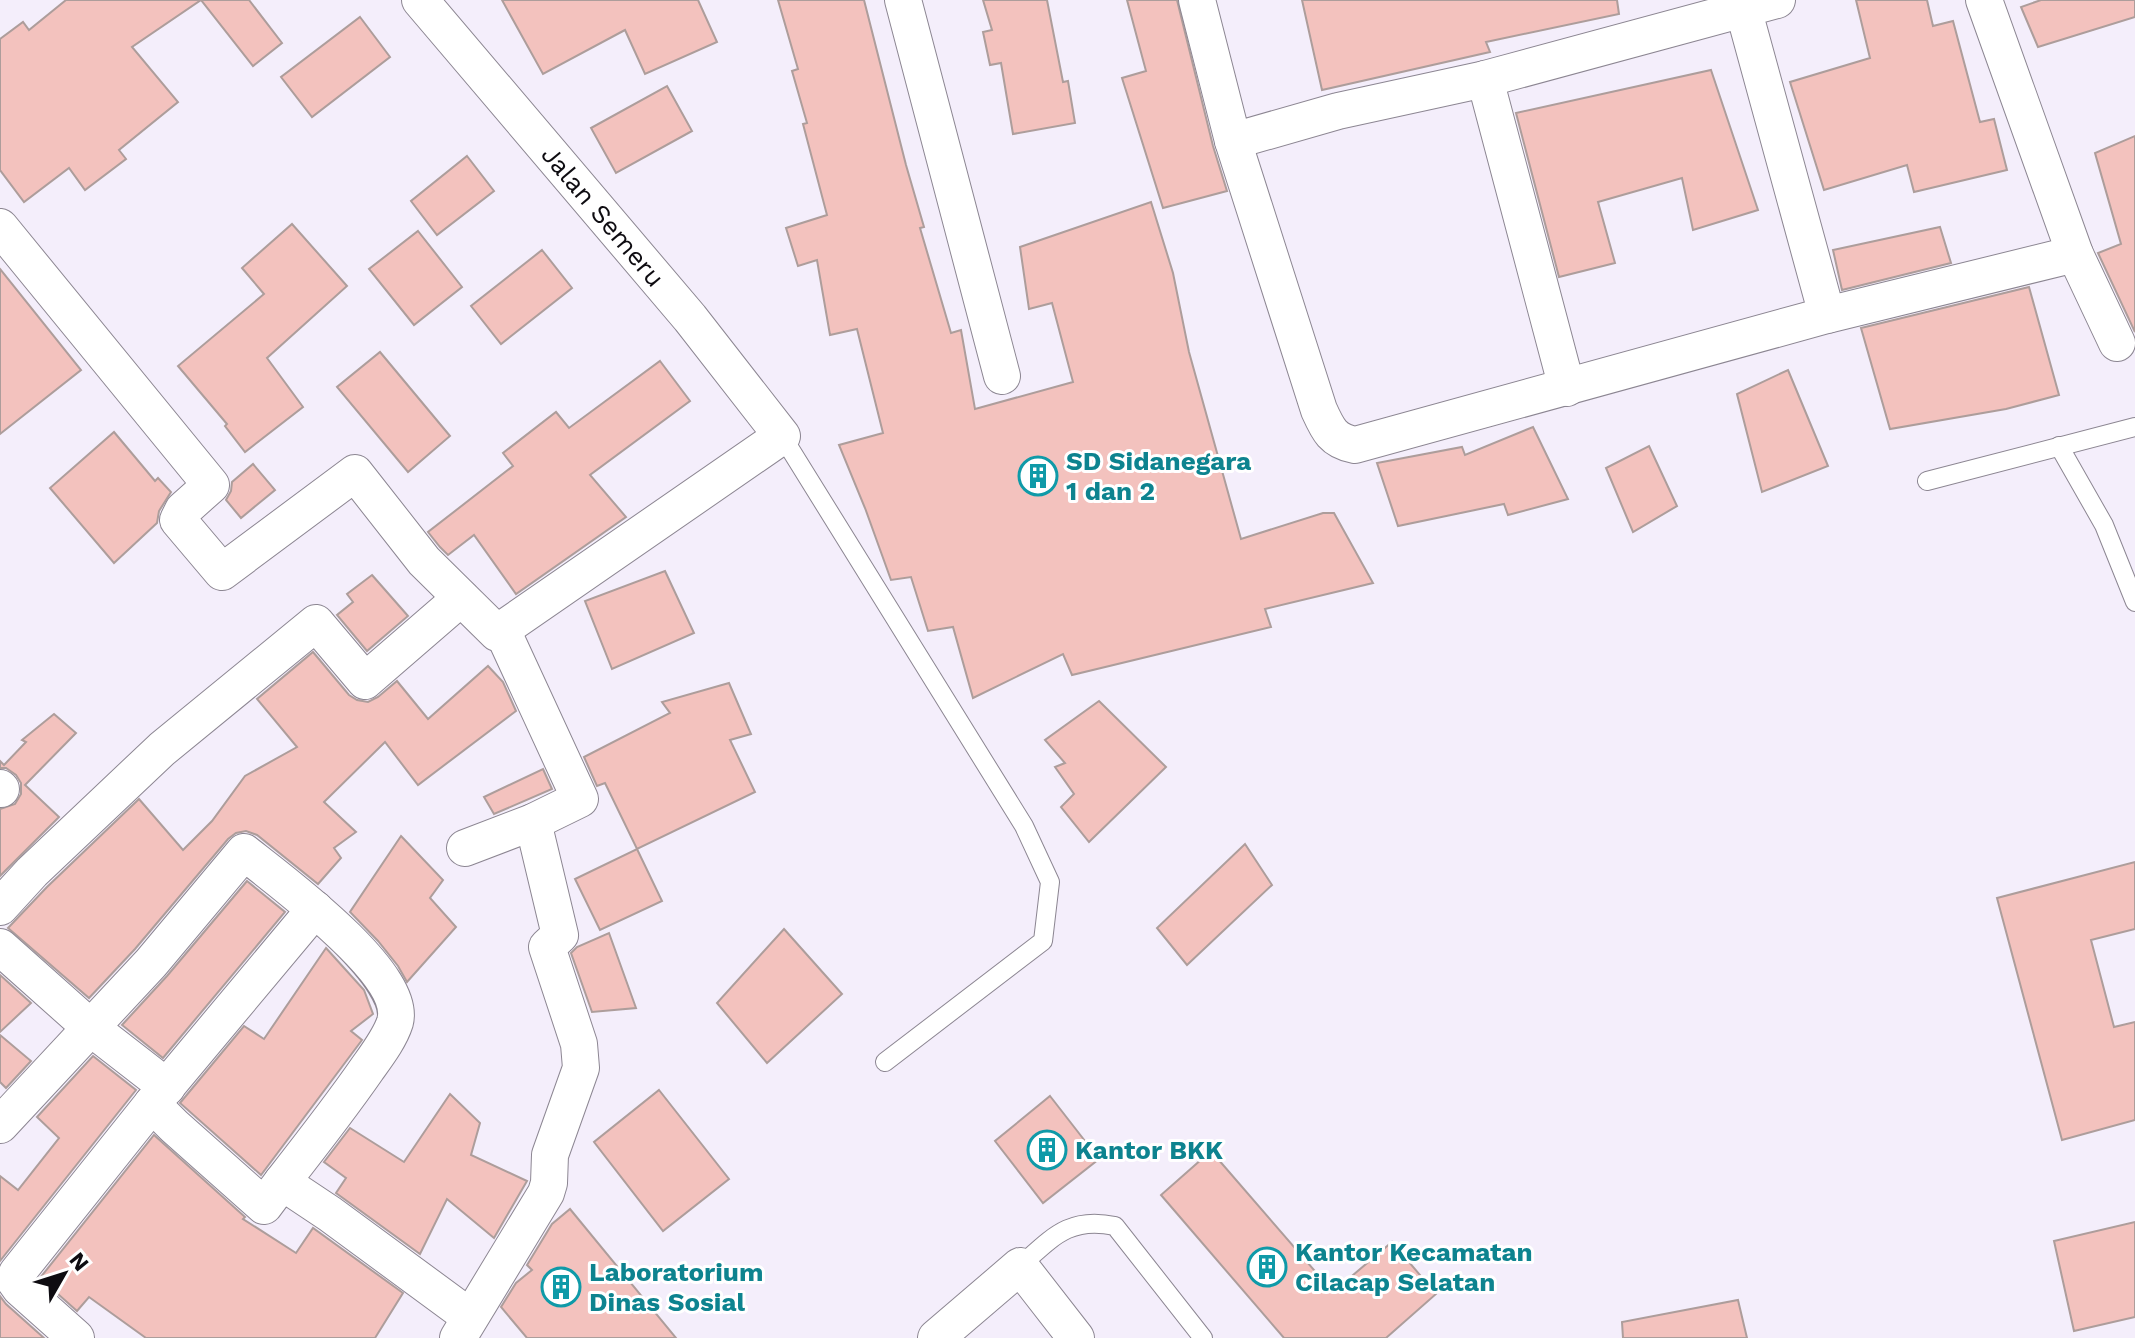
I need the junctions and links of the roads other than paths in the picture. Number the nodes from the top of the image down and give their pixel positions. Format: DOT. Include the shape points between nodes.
graph roads {
  1 [pos="420,0"];
  2 [pos="903,0"];
  3 [pos="1197,0"];
  4 [pos="1984,0"];
  5 [pos="1760,4"];
  6 [pos="1485,79"];
  7 [pos="1233,141"];
  8 [pos="0,227"];
  9 [pos="2075,254"];
  10 [pos="1827,315"];
  11 [pos="2117,343"];
  12 [pos="1002,376"];
  13 [pos="1567,388"];
  14 [pos="2135,427"];
  15 [pos="782,436"];
  16 [pos="2059,446"];
  17 [pos="1927,481"];
  18 [pos="461,598"];
  19 [pos="2135,602"];
  20 [pos="502,630"];
  21 [pos="533,822"];
  22 [pos="465,848"];
  23 [pos="0,907"];
  24 [pos="315,909"];
  25 [pos="0,947"];
  26 [pos="91,1028"];
  27 [pos="885,1062"];
  28 [pos="159,1096"];
  29 [pos="0,1125"];
  30 [pos="282,1182"];
  31 [pos="1020,1266"];
  32 [pos="463,1332"];
  33 [pos="76,1338"];
  34 [pos="936,1338"];
  35 [pos="1076,1338"];
  36 [pos="1203,1338"];
  1 -- 15 [label="street, Jalan Semeru" via="690,318"];
  2 -- 12 [label="street"];
  3 -- 7 [label="street"];
  4 -- 9 [label="street"];
  5 -- 6 [label="street"];
  5 -- 10 [label="street"];
  6 -- 7 [label="street" via="1338,111"];
  6 -- 13 [label="street"];
  7 -- 13 [label="street" via="1319,410 1340,442 1355,445"];
  8 -- 18 [label="street" via="211,485 178,520 222,572 355,473 424,561"];
  9 -- 10 [label="street"];
  9 -- 11 [label="street"];
  10 -- 13 [label="street"];
  14 -- 16 [label="lane"];
  15 -- 20 [label="street"];
  15 -- 27 [label="lane" via="1024,826 1050,882 1043,941"];
  16 -- 17 [label="lane"];
  16 -- 19 [label="lane" via="2104,525"];
  18 -- 20 [label="street" via="497,633"];
  18 -- 23 [label="street" via="365,681 316,623 162,749"];
  20 -- 21 [label="street" via="580,799"];
  21 -- 22 [label="street"];
  21 -- 32 [label="street" via="560,935 547,947 579,1044 581,1068 550,1169"];
  24 -- 26 [label="street" via="244,852"];
  24 -- 28 [label="street"];
  24 -- 30 [label="street" via="383,981 395,1004 395,1021 337,1113"];
  25 -- 26 [label="street"];
  26 -- 28 [label="street"];
  26 -- 29 [label="street"];
  28 -- 30 [label="street" via="184,1136 264,1206"];
  28 -- 33 [label="street" via="17,1273 20,1288"];
  30 -- 32 [label="street" via="330,1214"];
  31 -- 34 [label="street"];
  31 -- 35 [label="street"];
  31 -- 36 [label="lane" via="1058,1232 1093,1221 1115,1226"];
}
